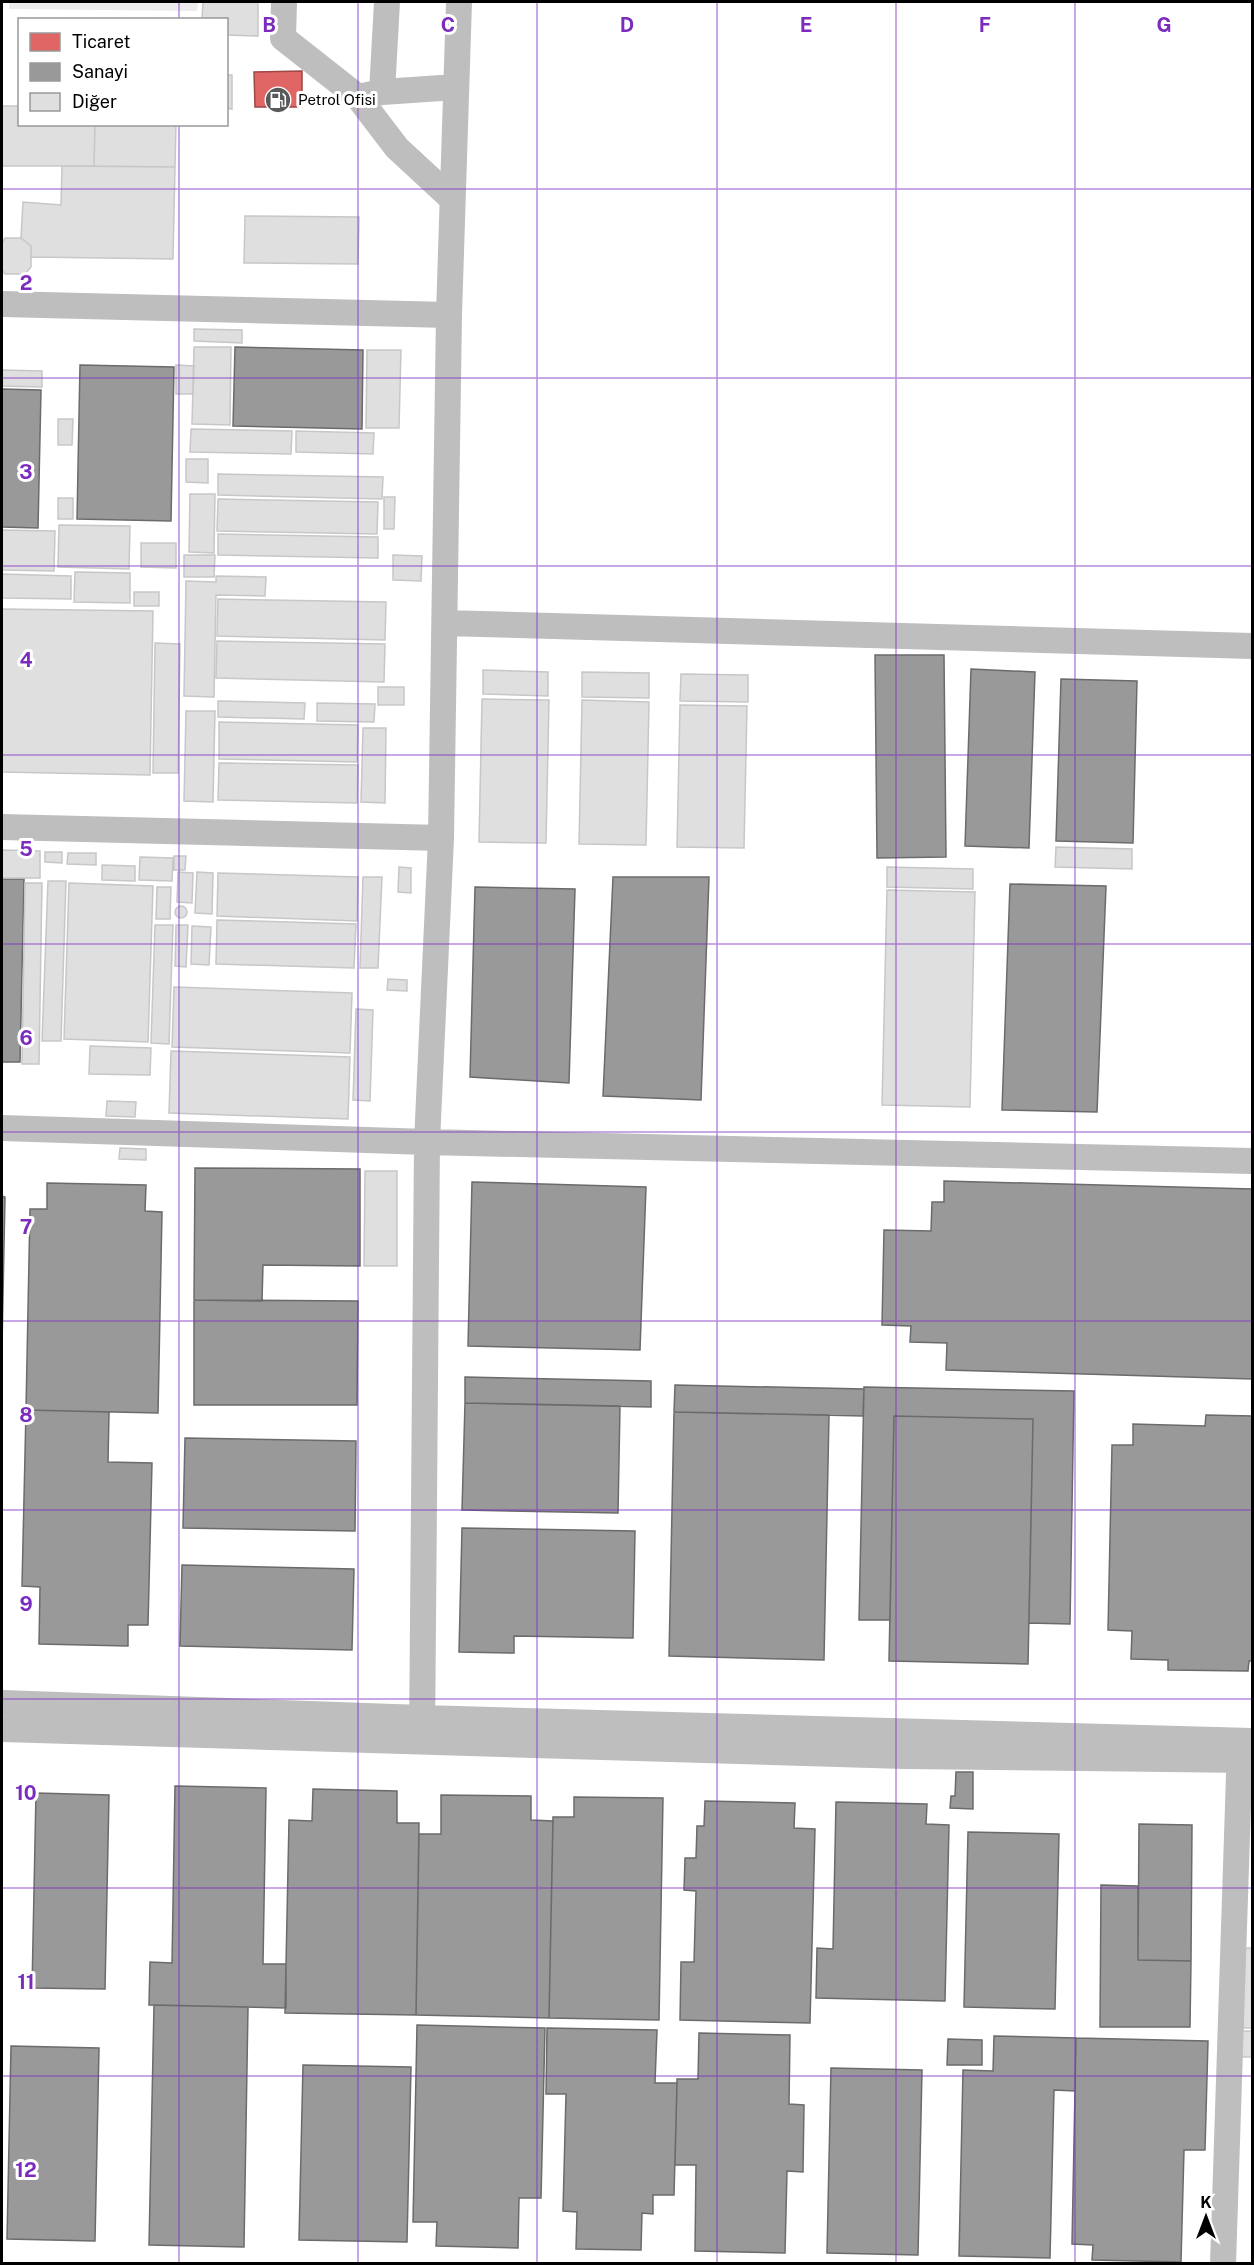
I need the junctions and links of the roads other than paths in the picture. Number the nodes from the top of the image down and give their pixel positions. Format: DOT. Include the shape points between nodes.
graph roads {
  1 [pos="284,2"];
  2 [pos="387,2"];
  3 [pos="459,2"];
  4 [pos="456,87"];
  5 [pos="370,94"];
  6 [pos="452,198"];
  7 [pos="2,304"];
  8 [pos="449,315"];
  9 [pos="444,623"];
  10 [pos="1252,646"];
  11 [pos="2,827"];
  12 [pos="441,838"];
  13 [pos="2,1128"];
  14 [pos="427,1142"];
  15 [pos="1252,1161"];
  16 [pos="2,1703"];
  17 [pos="2,1729"];
  18 [pos="422,1730"];
  19 [pos="1246,1750"];
  20 [pos="1222,2264"];
  1 -- 5 [label="street" via="283,38"];
  2 -- 5 [label="street"];
  3 -- 4 [label="street"];
  4 -- 5 [label="street"];
  4 -- 6 [label="street"];
  5 -- 6 [label="street" via="397,148"];
  6 -- 8 [label="street"];
  7 -- 8 [label="street"];
  8 -- 9 [label="street"];
  9 -- 10 [label="street"];
  9 -- 12 [label="street"];
  11 -- 12 [label="street"];
  12 -- 14 [label="street"];
  13 -- 14 [label="street"];
  14 -- 15 [label="street"];
  14 -- 18 [label="street"];
  16 -- 18 [label="street"];
  17 -- 18 [label="street"];
  18 -- 19 [label="street"];
  19 -- 20 [label="street"];
}
